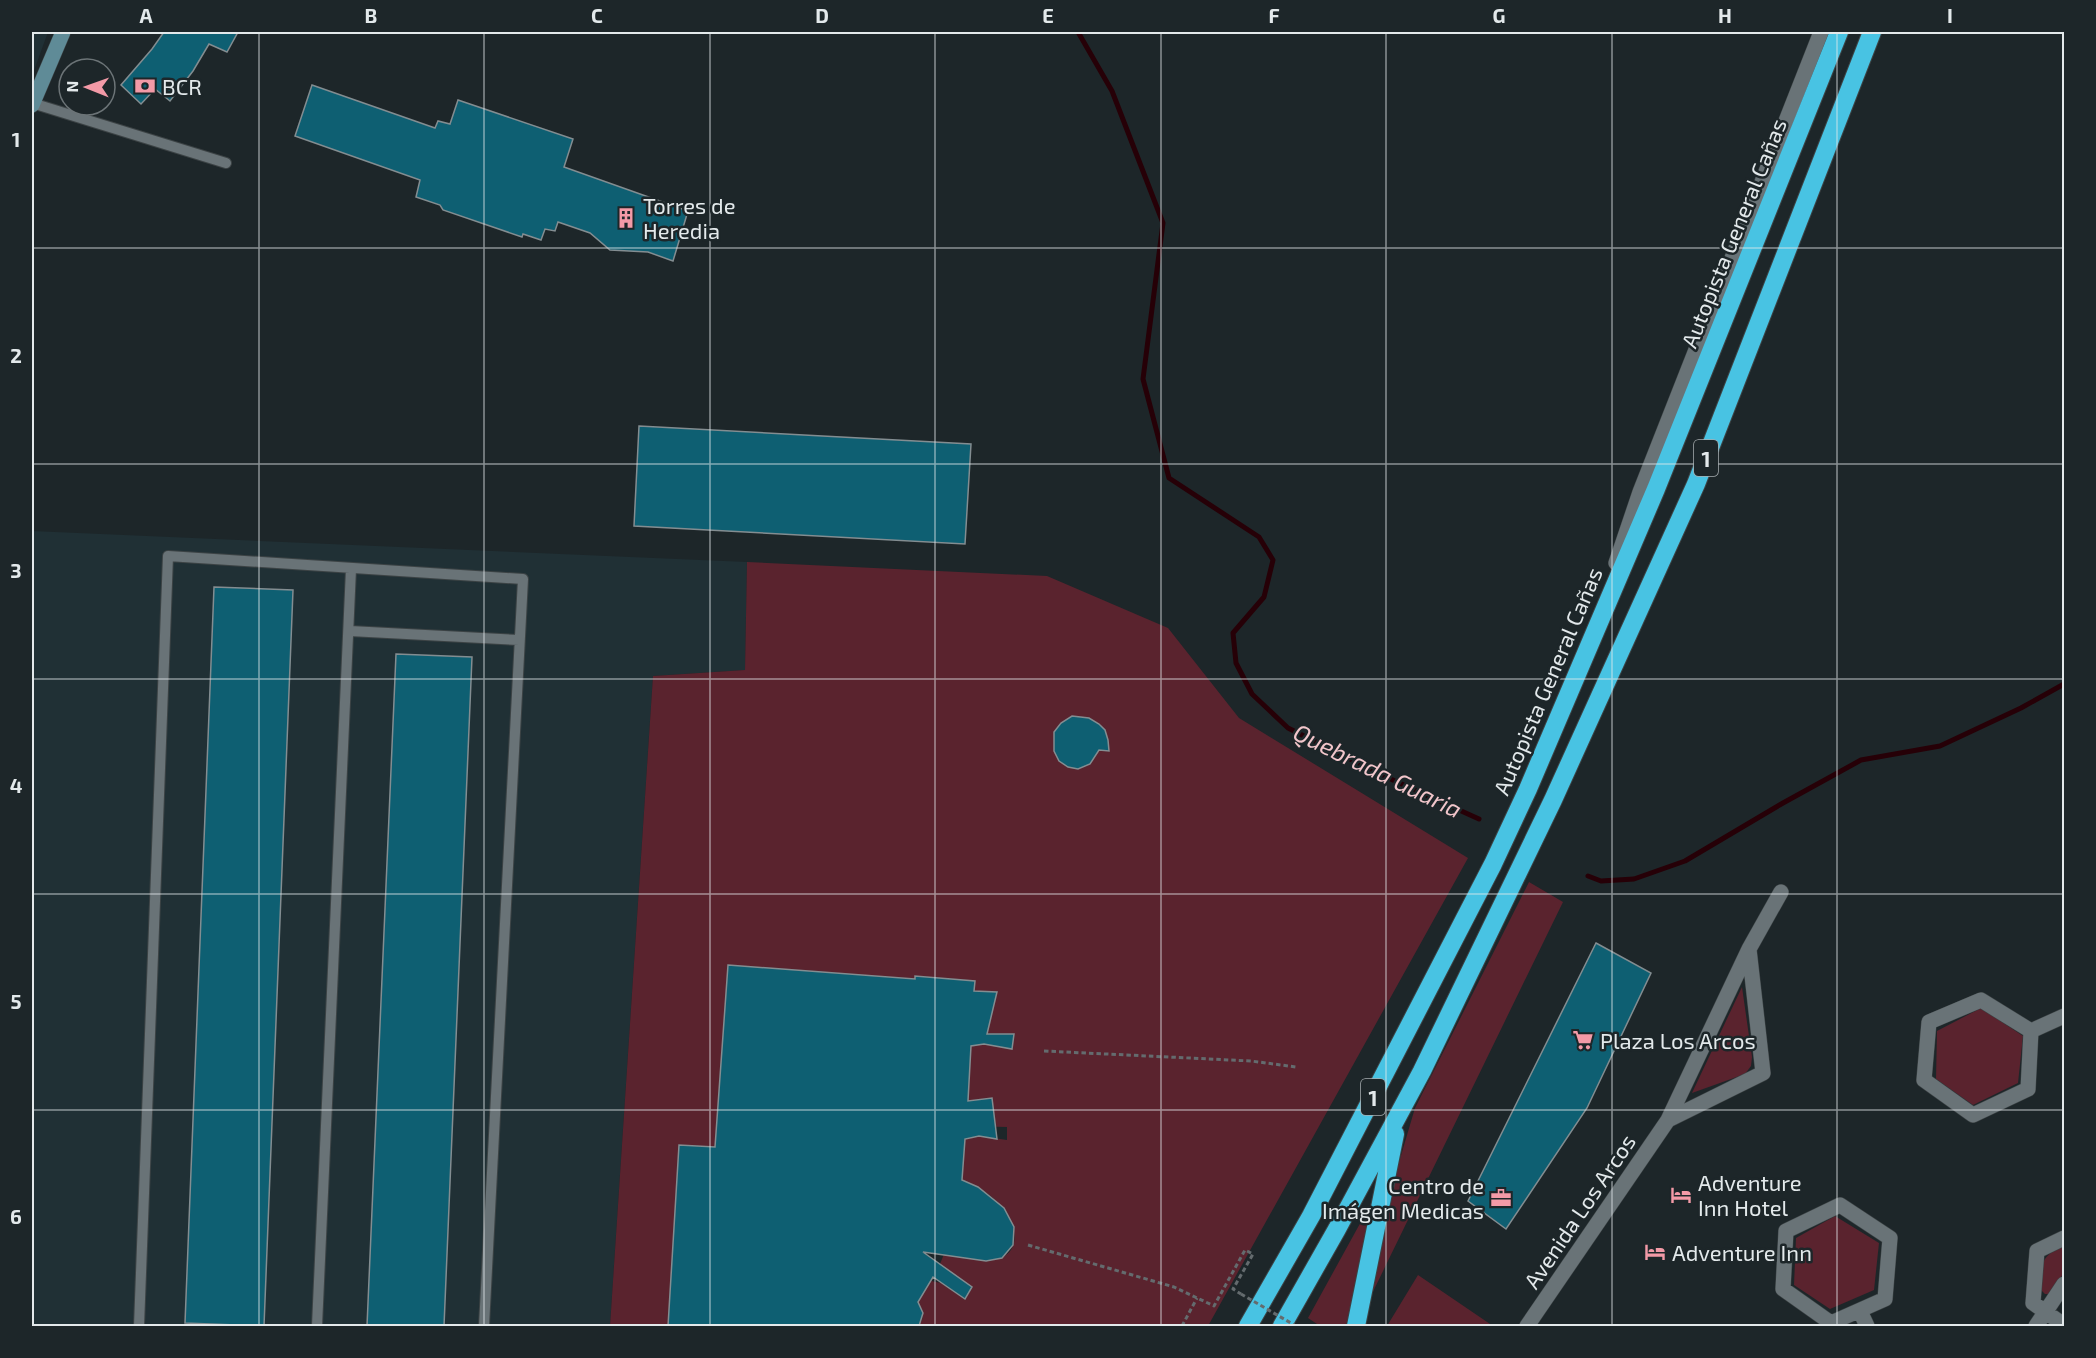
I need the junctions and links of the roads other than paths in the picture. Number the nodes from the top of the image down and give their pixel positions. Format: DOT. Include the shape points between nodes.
graph roads {
  1 [pos="63,32"];
  2 [pos="1821,32"];
  3 [pos="1839,32"];
  4 [pos="1872,32"];
  5 [pos="32,104"];
  6 [pos="226,163"];
  7 [pos="351,569"];
  8 [pos="350,631"];
  9 [pos="519,640"];
  10 [pos="1585,655"];
  11 [pos="1493,864"];
  12 [pos="1781,892"];
  13 [pos="1749,949"];
  14 [pos="2064,1016"];
  15 [pos="2031,1031"];
  16 [pos="1399,1115"];
  17 [pos="1668,1120"];
  18 [pos="2064,1238"];
  19 [pos="2064,1284"];
  20 [pos="1860,1311"];
  21 [pos="2045,1312"];
  22 [pos="2064,1325"];
  23 [pos="139,1326"];
  24 [pos="317,1326"];
  25 [pos="484,1326"];
  26 [pos="1233,1326"];
  27 [pos="1248,1326"];
  28 [pos="1282,1326"];
  29 [pos="1356,1326"];
  30 [pos="1527,1326"];
  31 [pos="1868,1326"];
  32 [pos="2036,1326"];
  1 -- 5 [label="main road"];
  2 -- 10 [label="street" via="1640,492"];
  3 -- 10 [label="highway, Autopista General Cañas / 1" via="1656,489"];
  4 -- 16 [label="highway, 1" via="1696,484 1518,876"];
  5 -- 6 [label="lane"];
  7 -- 8 [label="lane"];
  7 -- 9 [label="lane" via="523,579"];
  7 -- 23 [label="lane" via="168,556"];
  8 -- 9 [label="lane"];
  8 -- 24 [label="lane"];
  9 -- 25 [label="lane"];
  10 -- 11 [label="highway, Autopista General Cañas / 1"];
  11 -- 26 [label="highway" via="1244,1313"];
  11 -- 27 [label="highway, Autopista General Cañas / 1" via="1311,1216"];
  12 -- 13 [label="street, Avenida Los Arcos"];
  13 -- 17 [label="street, Avenida Los Arcos"];
  13 -- 17 [label="street, Avenida Los Arcos" via="1762,1073"];
  14 -- 15 [label="street"];
  15 -- 15 [label="street" via="1981,1000 1929,1022 1924,1080 1973,1114 1991,1106 2028,1089"];
  16 -- 28 [label="highway, 1"];
  16 -- 29 [label="highway"];
  17 -- 30 [label="street, Avenida Los Arcos"];
  18 -- 21 [label="street" via="2037,1251 2033,1303"];
  19 -- 21 [label="street"];
  20 -- 20 [label="street" via="1885,1299 1890,1239 1840,1205 1786,1231 1783,1290 1831,1323"];
  20 -- 31 [label="street"];
  21 -- 22 [label="street"];
  21 -- 32 [label="street"];
}
